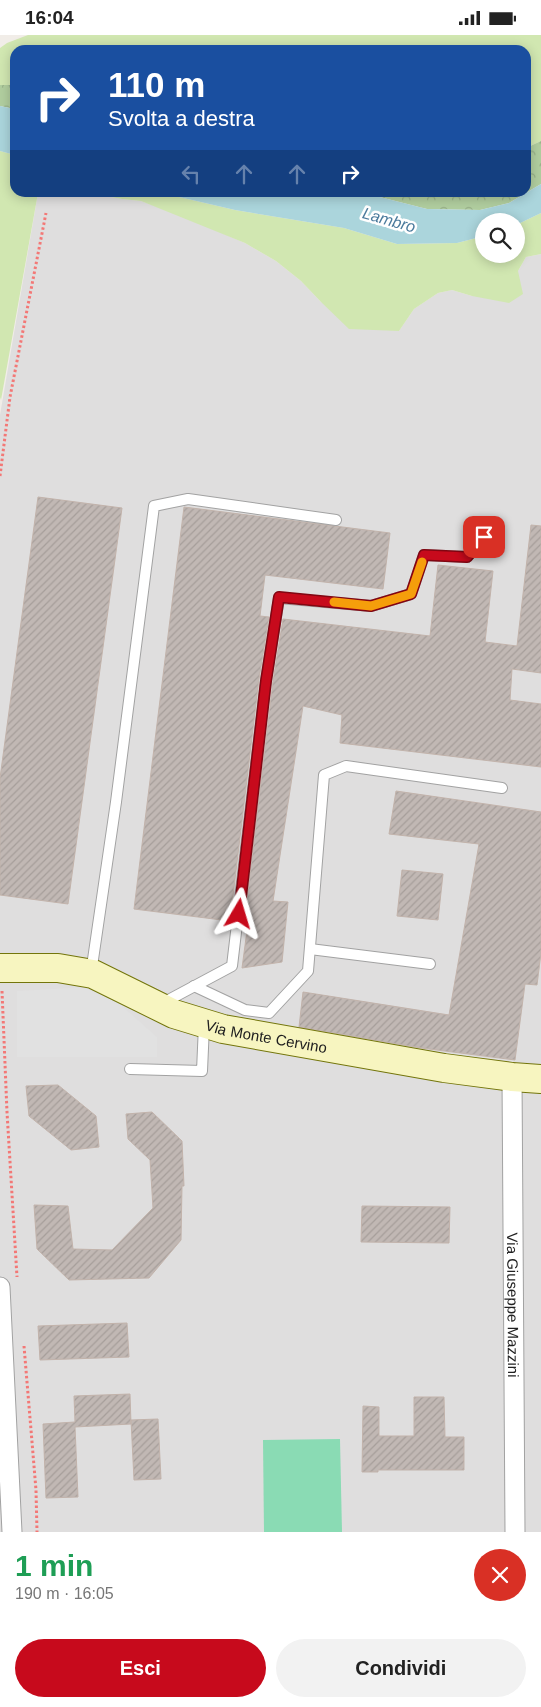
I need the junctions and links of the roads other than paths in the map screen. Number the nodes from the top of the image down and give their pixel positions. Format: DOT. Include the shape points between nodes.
graph roads {
  1 [pos="336,520"];
  2 [pos="484,537"];
  3 [pos="502,788"];
  4 [pos="310,949"];
  5 [pos="430,964"];
  6 [pos="91,974"];
  7 [pos="1,975"];
  8 [pos="194,986"];
  9 [pos="158,1006"];
  10 [pos="204,1024"];
  11 [pos="130,1069"];
  12 [pos="512,1077"];
  13 [pos="541,1079"];
  14 [pos="8,1283"];
  15 [pos="12,1532"];
  16 [pos="515,1532"];
  1 -- 6 [label="lane" via="188,499 154,506"];
  2 -- 8 [label="lane" via="467,557 424,555 411,594 371,606 279,597 232,966"];
  3 -- 4 [label="lane" via="346,766 324,775"];
  4 -- 5 [label="lane"];
  4 -- 8 [label="lane" via="308,971 269,1013 245,1010"];
  6 -- 7 [label="street, Via Monte Cervino" via="58,968"];
  6 -- 9 [label="street, Via Monte Cervino"];
  8 -- 9 [label="lane"];
  9 -- 10 [label="street, Via Monte Cervino"];
  10 -- 11 [label="lane" via="202,1071"];
  10 -- 12 [label="street, Via Monte Cervino" via="425,1065"];
  12 -- 13 [label="street, Via Monte Cervino"];
  12 -- 16 [label="street, Via Giuseppe Mazzini"];
  14 -- 15 [label="street"];
}
